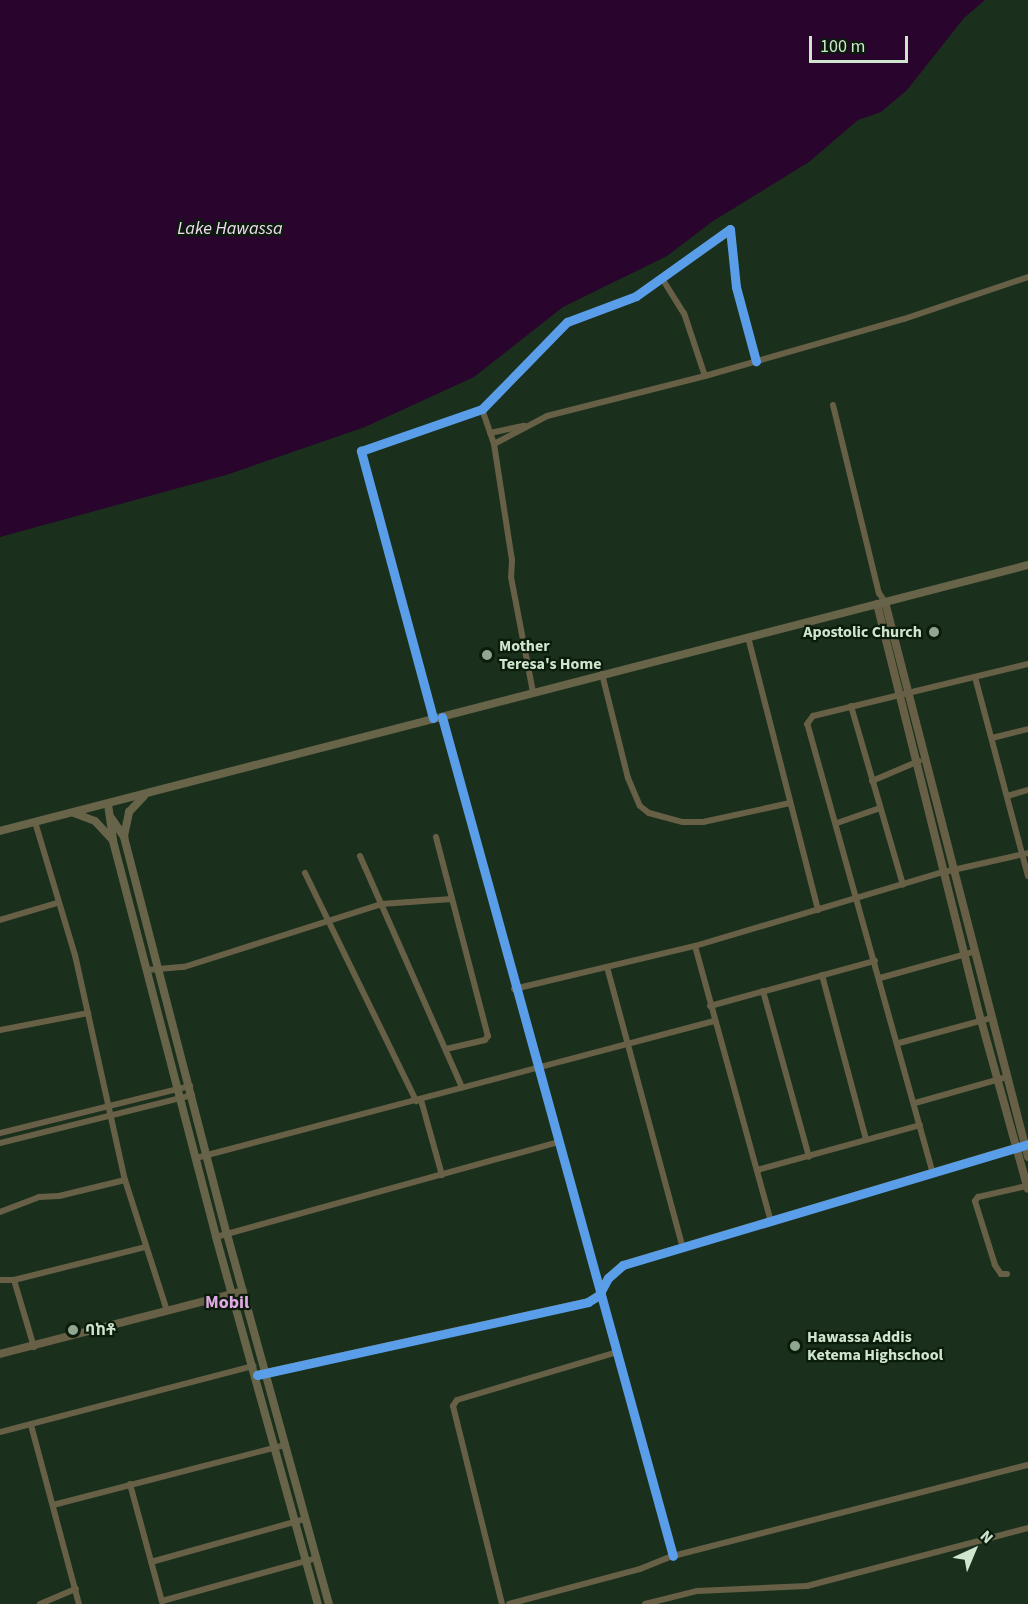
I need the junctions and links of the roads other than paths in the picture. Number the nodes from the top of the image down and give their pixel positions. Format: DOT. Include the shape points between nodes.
graph roads {
  1 [pos="1028,278"];
  2 [pos="663,280"];
  3 [pos="756,361"];
  4 [pos="705,376"];
  5 [pos="833,405"];
  6 [pos="482,409"];
  7 [pos="525,426"];
  8 [pos="490,433"];
  9 [pos="494,444"];
  10 [pos="1028,565"];
  11 [pos="881,603"];
  12 [pos="748,637"];
  13 [pos="1028,664"];
  14 [pos="602,674"];
  15 [pos="975,677"];
  16 [pos="533,692"];
  17 [pos="904,693"];
  18 [pos="851,706"];
  19 [pos="437,717"];
  20 [pos="1028,729"];
  21 [pos="992,738"];
  22 [pos="920,761"];
  23 [pos="872,781"];
  24 [pos="1028,790"];
  25 [pos="147,794"];
  26 [pos="1007,796"];
  27 [pos="790,803"];
  28 [pos="108,804"];
  29 [pos="880,808"];
  30 [pos="74,813"];
  31 [pos="112,819"];
  32 [pos="35,822"];
  33 [pos="837,824"];
  34 [pos="0,831"];
  35 [pos="124,837"];
  36 [pos="436,837"];
  37 [pos="113,841"];
  38 [pos="1025,854"];
  39 [pos="360,856"];
  40 [pos="132,865"];
  41 [pos="120,868"];
  42 [pos="953,869"];
  43 [pos="944,872"];
  44 [pos="305,873"];
  45 [pos="1028,876"];
  46 [pos="903,885"];
  47 [pos="857,898"];
  48 [pos="452,899"];
  49 [pos="57,903"];
  50 [pos="381,904"];
  51 [pos="818,910"];
  52 [pos="328,918"];
  53 [pos="0,920"];
  54 [pos="695,946"];
  55 [pos="973,952"];
  56 [pos="964,954"];
  57 [pos="875,962"];
  58 [pos="607,967"];
  59 [pos="158,968"];
  60 [pos="147,970"];
  61 [pos="822,975"];
  62 [pos="880,978"];
  63 [pos="514,989"];
  64 [pos="763,992"];
  65 [pos="710,1006"];
  66 [pos="88,1013"];
  67 [pos="991,1018"];
  68 [pos="981,1020"];
  69 [pos="714,1022"];
  70 [pos="0,1030"];
  71 [pos="899,1043"];
  72 [pos="630,1046"];
  73 [pos="446,1049"];
  74 [pos="536,1068"];
  75 [pos="1003,1078"];
  76 [pos="462,1087"];
  77 [pos="179,1088"];
  78 [pos="191,1090"];
  79 [pos="181,1097"];
  80 [pos="419,1101"];
  81 [pos="915,1103"];
  82 [pos="111,1105"];
  83 [pos="113,1114"];
  84 [pos="920,1125"];
  85 [pos="0,1133"];
  86 [pos="866,1139"];
  87 [pos="558,1142"];
  88 [pos="0,1143"];
  89 [pos="1023,1146"];
  90 [pos="206,1155"];
  91 [pos="809,1156"];
  92 [pos="1028,1157"];
  93 [pos="196,1158"];
  94 [pos="757,1170"];
  95 [pos="442,1175"];
  96 [pos="933,1175"];
  97 [pos="125,1180"];
  98 [pos="1028,1187"];
  99 [pos="0,1212"];
  100 [pos="771,1222"];
  101 [pos="227,1234"];
  102 [pos="216,1237"];
  103 [pos="682,1245"];
  104 [pos="145,1247"];
  105 [pos="1006,1274"];
  106 [pos="0,1280"];
  107 [pos="14,1280"];
  108 [pos="243,1291"];
  109 [pos="232,1294"];
  110 [pos="599,1295"];
  111 [pos="167,1311"];
  112 [pos="34,1347"];
  113 [pos="617,1352"];
  114 [pos="0,1354"];
  115 [pos="259,1372"];
  116 [pos="31,1425"];
  117 [pos="0,1432"];
  118 [pos="281,1446"];
  119 [pos="1028,1465"];
  120 [pos="130,1484"];
  121 [pos="53,1505"];
  122 [pos="306,1519"];
  123 [pos="296,1521"];
  124 [pos="1028,1528"];
  125 [pos="673,1556"];
  126 [pos="317,1558"];
  127 [pos="307,1560"];
  128 [pos="150,1562"];
  129 [pos="320,1570"];
  130 [pos="310,1573"];
  131 [pos="76,1589"];
  132 [pos="162,1602"];
  133 [pos="40,1604"];
  134 [pos="79,1604"];
  135 [pos="318,1604"];
  136 [pos="329,1604"];
  137 [pos="502,1604"];
  138 [pos="510,1604"];
  139 [pos="645,1604"];
  1 -- 3 [label="street" via="904,319"];
  2 -- 3 [label="street" via="730,229 736,287"];
  2 -- 4 [label="street" via="684,313"];
  2 -- 6 [label="street" via="636,296 567,322"];
  3 -- 4 [label="street"];
  4 -- 7 [label="street" via="568,409"];
  5 -- 11 [label="street"];
  6 -- 8 [label="street"];
  6 -- 19 [label="street" via="361,451"];
  7 -- 8 [label="street"];
  7 -- 9 [label="street"];
  8 -- 9 [label="street"];
  9 -- 16 [label="street" via="512,560 511,577"];
  10 -- 11 [label="main road"];
  11 -- 12 [label="main road"];
  11 -- 17 [label="street"];
  12 -- 14 [label="main road"];
  12 -- 27 [label="street"];
  13 -- 15 [label="street"];
  14 -- 16 [label="main road"];
  14 -- 27 [label="street" via="628,778 640,806 649,813 683,822 703,822"];
  15 -- 17 [label="street"];
  15 -- 21 [label="street"];
  16 -- 19 [label="main road"];
  17 -- 18 [label="street"];
  17 -- 22 [label="street"];
  18 -- 23 [label="street"];
  18 -- 33 [label="street" via="813,716 807,723"];
  19 -- 25 [label="main road"];
  19 -- 63 [label="street"];
  20 -- 21 [label="street"];
  21 -- 26 [label="street"];
  22 -- 23 [label="street"];
  22 -- 42 [label="street"];
  22 -- 43 [label="street"];
  23 -- 29 [label="street"];
  24 -- 26 [label="street"];
  25 -- 28 [label="main road"];
  25 -- 35 [label="main road" via="129,812"];
  26 -- 38 [label="street"];
  27 -- 51 [label="street"];
  28 -- 30 [label="main road"];
  28 -- 31 [label="main road"];
  29 -- 33 [label="street"];
  29 -- 46 [label="street"];
  30 -- 32 [label="main road"];
  30 -- 37 [label="main road" via="95,821"];
  31 -- 35 [label="main road"];
  31 -- 37 [label="main road"];
  32 -- 34 [label="main road"];
  32 -- 49 [label="street"];
  33 -- 47 [label="street"];
  35 -- 40 [label="main road"];
  36 -- 48 [label="street"];
  37 -- 41 [label="main road"];
  38 -- 42 [label="street"];
  38 -- 45 [label="street"];
  39 -- 50 [label="street"];
  40 -- 41 [label="main road"];
  40 -- 59 [label="main road"];
  41 -- 60 [label="main road"];
  42 -- 43 [label="street"];
  42 -- 55 [label="street"];
  43 -- 46 [label="street"];
  43 -- 56 [label="street"];
  44 -- 52 [label="street"];
  46 -- 47 [label="street"];
  47 -- 51 [label="street"];
  47 -- 57 [label="street"];
  48 -- 50 [label="street"];
  48 -- 73 [label="street" via="488,1036"];
  49 -- 53 [label="street"];
  49 -- 66 [label="street"];
  50 -- 52 [label="street"];
  50 -- 73 [label="street"];
  51 -- 54 [label="street"];
  52 -- 59 [label="street" via="184,967"];
  52 -- 80 [label="street"];
  54 -- 58 [label="street"];
  54 -- 65 [label="street"];
  55 -- 56 [label="street"];
  55 -- 67 [label="street"];
  56 -- 62 [label="street"];
  56 -- 68 [label="street"];
  57 -- 61 [label="street"];
  57 -- 62 [label="street"];
  58 -- 63 [label="street"];
  58 -- 72 [label="street"];
  59 -- 60 [label="street"];
  59 -- 78 [label="main road"];
  60 -- 77 [label="main road"];
  61 -- 64 [label="street"];
  61 -- 86 [label="street"];
  62 -- 71 [label="street"];
  63 -- 74 [label="street"];
  64 -- 65 [label="street"];
  64 -- 91 [label="street"];
  65 -- 69 [label="street"];
  66 -- 70 [label="street"];
  66 -- 82 [label="street"];
  67 -- 68 [label="street"];
  67 -- 75 [label="street"];
  68 -- 71 [label="street"];
  68 -- 75 [label="street"];
  69 -- 72 [label="street"];
  69 -- 94 [label="street"];
  71 -- 81 [label="street"];
  72 -- 74 [label="street"];
  72 -- 103 [label="street"];
  73 -- 76 [label="street"];
  74 -- 76 [label="street"];
  74 -- 87 [label="street"];
  75 -- 81 [label="street"];
  75 -- 89 [label="street"];
  76 -- 80 [label="street"];
  77 -- 78 [label="street"];
  77 -- 79 [label="main road"];
  77 -- 82 [label="street"];
  78 -- 79 [label="street"];
  78 -- 90 [label="main road"];
  79 -- 83 [label="street"];
  79 -- 93 [label="main road"];
  80 -- 90 [label="street"];
  80 -- 95 [label="street"];
  81 -- 84 [label="street"];
  82 -- 83 [label="street"];
  82 -- 85 [label="street"];
  83 -- 88 [label="street"];
  83 -- 97 [label="street"];
  84 -- 86 [label="street"];
  84 -- 96 [label="street"];
  86 -- 91 [label="street"];
  87 -- 95 [label="street"];
  87 -- 110 [label="street"];
  89 -- 92 [label="street"];
  89 -- 96 [label="street"];
  89 -- 98 [label="street"];
  90 -- 93 [label="street"];
  90 -- 101 [label="main road"];
  91 -- 94 [label="street"];
  93 -- 102 [label="main road"];
  94 -- 100 [label="street"];
  95 -- 101 [label="street"];
  96 -- 100 [label="street"];
  97 -- 99 [label="street" via="39,1197"];
  97 -- 104 [label="street"];
  98 -- 105 [label="street" via="978,1197 975,1201 994,1265"];
  100 -- 103 [label="street"];
  101 -- 102 [label="street"];
  101 -- 108 [label="main road"];
  102 -- 109 [label="main road"];
  103 -- 110 [label="street" via="623,1265 608,1278"];
  104 -- 107 [label="street"];
  104 -- 111 [label="street"];
  106 -- 107 [label="street"];
  107 -- 112 [label="street"];
  108 -- 109 [label="street"];
  108 -- 115 [label="main road"];
  109 -- 111 [label="street"];
  109 -- 115 [label="main road"];
  110 -- 113 [label="street"];
  110 -- 115 [label="street" via="588,1302"];
  111 -- 112 [label="street"];
  112 -- 114 [label="street"];
  113 -- 125 [label="street"];
  113 -- 137 [label="street" via="457,1400 453,1406"];
  115 -- 116 [label="street"];
  115 -- 118 [label="main road"];
  116 -- 117 [label="street"];
  116 -- 121 [label="street"];
  118 -- 120 [label="street"];
  118 -- 122 [label="main road"];
  118 -- 123 [label="main road"];
  119 -- 125 [label="street"];
  120 -- 121 [label="street"];
  120 -- 128 [label="street"];
  121 -- 131 [label="street"];
  122 -- 123 [label="street"];
  122 -- 126 [label="main road"];
  123 -- 127 [label="main road"];
  123 -- 128 [label="street"];
  124 -- 139 [label="street" via="807,1586 697,1591"];
  125 -- 138 [label="street" via="640,1569"];
  126 -- 127 [label="street"];
  126 -- 129 [label="main road"];
  127 -- 130 [label="main road"];
  127 -- 132 [label="street"];
  128 -- 132 [label="street"];
  129 -- 130 [label="street"];
  129 -- 136 [label="main road"];
  130 -- 135 [label="main road"];
  131 -- 133 [label="street"];
  131 -- 134 [label="street"];
}
